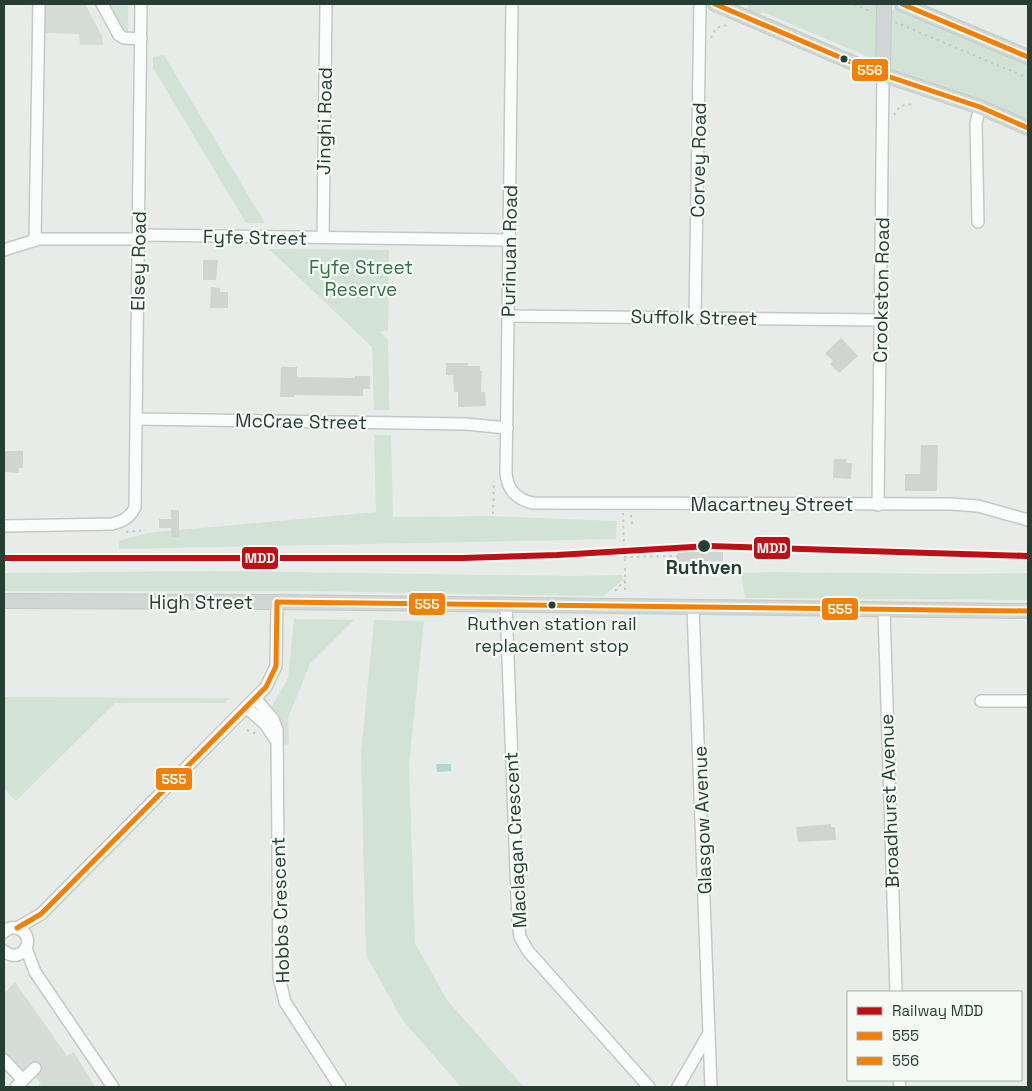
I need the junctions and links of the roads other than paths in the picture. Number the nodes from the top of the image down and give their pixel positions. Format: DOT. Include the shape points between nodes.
graph roads {
  1 [pos="39,4"];
  2 [pos="102,4"];
  3 [pos="141,4"];
  4 [pos="326,4"];
  5 [pos="512,4"];
  6 [pos="700,4"];
  7 [pos="715,4"];
  8 [pos="902,4"];
  9 [pos="884,10"];
  10 [pos="141,39"];
  11 [pos="1028,57"];
  12 [pos="883,75"];
  13 [pos="980,107"];
  14 [pos="1028,128"];
  15 [pos="978,222"];
  16 [pos="138,237"];
  17 [pos="323,237"];
  18 [pos="35,240"];
  19 [pos="509,240"];
  20 [pos="4,250"];
  21 [pos="508,316"];
  22 [pos="695,317"];
  23 [pos="880,320"];
  24 [pos="136,419"];
  25 [pos="507,424"];
  26 [pos="516,496"];
  27 [pos="878,505"];
  28 [pos="1028,520"];
  29 [pos="4,526"];
  30 [pos="4,601"];
  31 [pos="277,602"];
  32 [pos="506,605"];
  33 [pos="693,607"];
  34 [pos="884,610"];
  35 [pos="1028,611"];
  36 [pos="255,698"];
  37 [pos="981,701"];
  38 [pos="1028,702"];
  39 [pos="246,707"];
  40 [pos="276,746"];
  41 [pos="41,914"];
  42 [pos="4,920"];
  43 [pos="16,928"];
  44 [pos="4,932"];
  45 [pos="27,943"];
  46 [pos="9,956"];
  47 [pos="34,972"];
  48 [pos="896,991"];
  49 [pos="710,1033"];
  50 [pos="4,1060"];
  51 [pos="35,1068"];
  52 [pos="20,1084"];
  53 [pos="113,1087"];
  54 [pos="340,1087"];
  55 [pos="649,1087"];
  56 [pos="678,1087"];
  57 [pos="711,1087"];
  1 -- 18 [label="street"];
  2 -- 10 [label="street" via="119,35"];
  3 -- 10 [label="street, Elsey Road"];
  4 -- 17 [label="street, Jinghi Road"];
  5 -- 19 [label="street, Purinuan Road"];
  6 -- 22 [label="street, Corvey Road"];
  7 -- 12 [label="main road"];
  8 -- 11 [label="main road"];
  9 -- 12 [label="main road"];
  10 -- 16 [label="street, Elsey Road"];
  12 -- 13 [label="main road"];
  12 -- 23 [label="street, Crookston Road"];
  13 -- 14 [label="main road"];
  13 -- 15 [label="street" via="976,124"];
  16 -- 17 [label="street, Fyfe Street"];
  16 -- 18 [label="street, Fyfe Street"];
  16 -- 24 [label="street, Elsey Road"];
  17 -- 19 [label="street, Fyfe Street"];
  18 -- 20 [label="street, Fyfe Street"];
  19 -- 21 [label="street, Purinuan Road"];
  21 -- 22 [label="street, Suffolk Street"];
  21 -- 25 [label="street, Purinuan Road"];
  22 -- 23 [label="street, Suffolk Street"];
  23 -- 27 [label="street, Crookston Road"];
  24 -- 25 [label="street, McCrae Street"];
  24 -- 29 [label="street, Elsey Road" via="135,501 130,516 120,522 101,525"];
  25 -- 26 [label="street, Purinuan Road" via="507,478"];
  26 -- 27 [label="street, Macartney Street" via="533,503"];
  27 -- 28 [label="street, Macartney Street" via="978,506"];
  30 -- 31 [label="main road, High Street"];
  31 -- 32 [label="main road, High Street"];
  31 -- 36 [label="street" via="276,666 266,686"];
  32 -- 33 [label="main road, High Street"];
  32 -- 55 [label="street, Maclagan Crescent" via="520,937 528,951"];
  33 -- 34 [label="main road, High Street"];
  33 -- 49 [label="street, Glasgow Avenue"];
  34 -- 35 [label="main road, High Street"];
  34 -- 48 [label="street, Broadhurst Avenue"];
  36 -- 39 [label="street"];
  36 -- 40 [label="street, Hobbs Crescent" via="274,719"];
  37 -- 38 [label="street"];
  39 -- 40 [label="street, Hobbs Crescent" via="274,735"];
  39 -- 41 [label="street"];
  40 -- 54 [label="street, Hobbs Crescent" via="279,977 285,1002"];
  41 -- 43 [label="street"];
  41 -- 45 [label="street"];
  42 -- 43 [label="street"];
  43 -- 44 [label="street"];
  43 -- 45 [label="street" via="25,933"];
  45 -- 46 [label="street" via="21,954"];
  45 -- 47 [label="street"];
  46 -- 47 [label="street"];
  47 -- 53 [label="street"];
  49 -- 56 [label="street"];
  49 -- 57 [label="street, Glasgow Avenue"];
  50 -- 52 [label="street"];
  51 -- 52 [label="street"];
}
